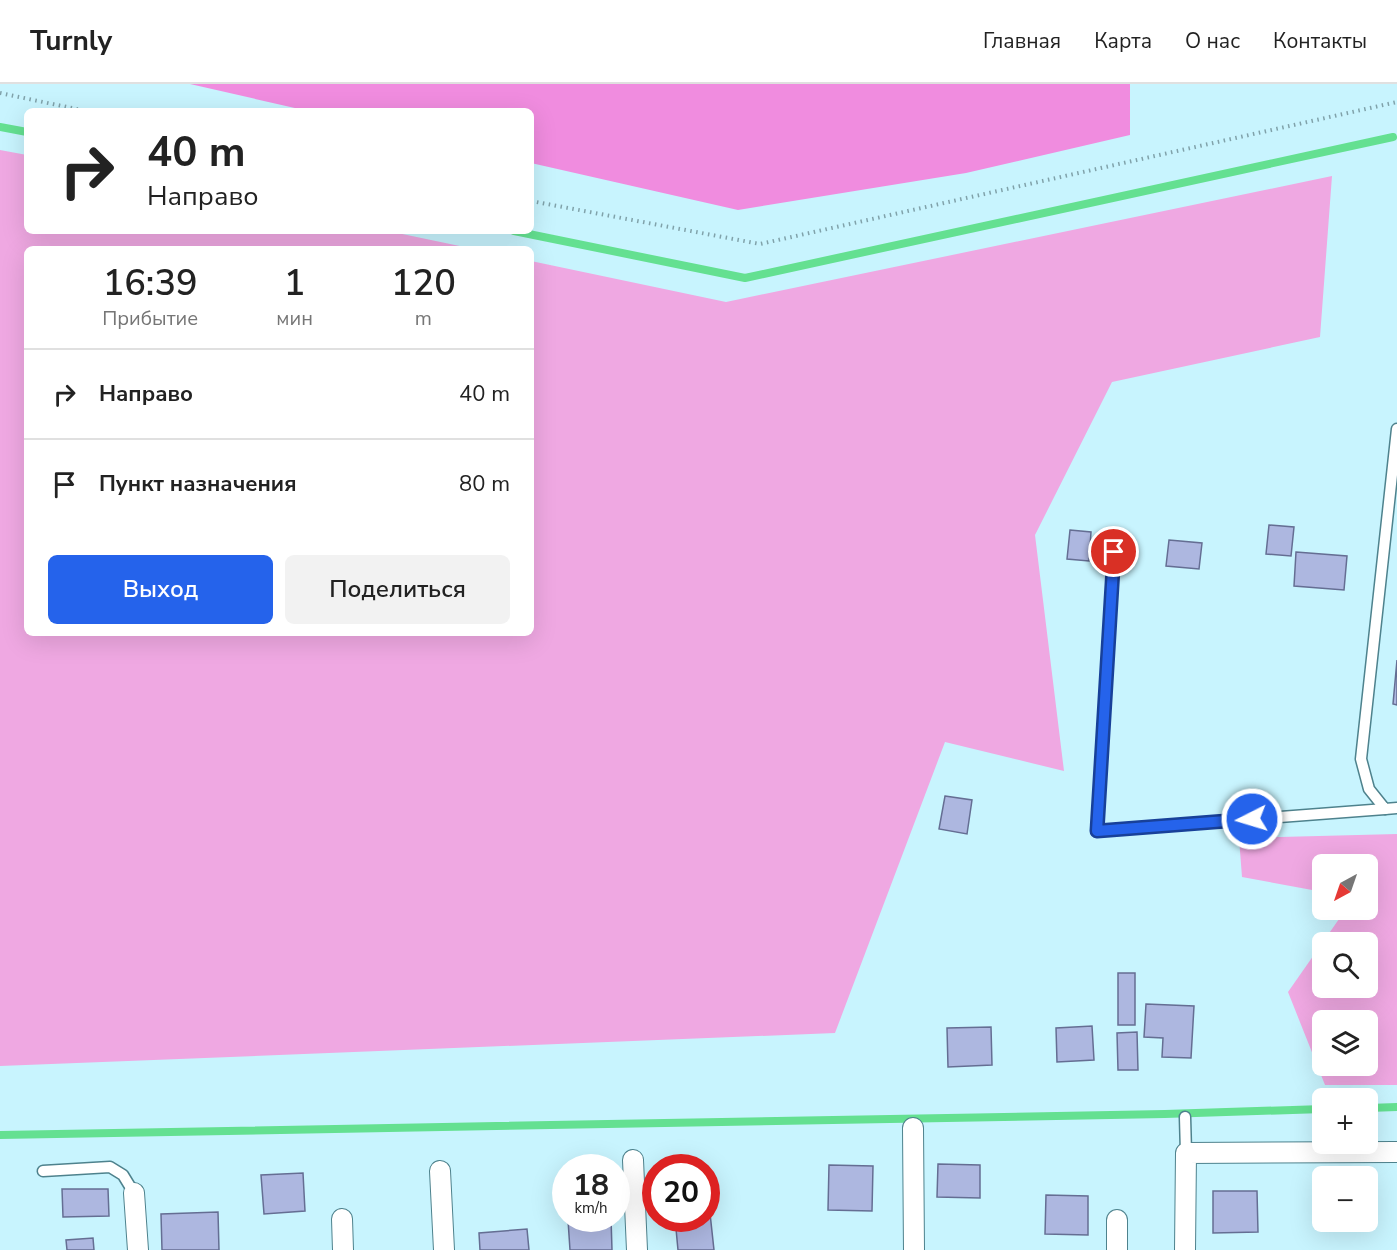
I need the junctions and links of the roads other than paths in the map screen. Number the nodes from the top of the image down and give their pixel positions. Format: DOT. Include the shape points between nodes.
graph roads {
  1 [pos="1397,429"];
  2 [pos="1114,552"];
  3 [pos="1391,808"];
  4 [pos="1185,1117"];
  5 [pos="913,1128"];
  6 [pos="1397,1152"];
  7 [pos="1186,1153"];
  8 [pos="633,1160"];
  9 [pos="440,1171"];
  10 [pos="43,1172"];
  11 [pos="134,1193"];
  12 [pos="342,1219"];
  13 [pos="1117,1220"];
  14 [pos="138,1250"];
  15 [pos="343,1250"];
  16 [pos="444,1250"];
  17 [pos="637,1250"];
  18 [pos="914,1250"];
  19 [pos="1117,1250"];
  20 [pos="1185,1250"];
  1 -- 3 [label="lane" via="1361,759 1369,789"];
  2 -- 3 [label="lane" via="1097,831"];
  4 -- 7 [label="lane"];
  5 -- 18 [label="street"];
  6 -- 7 [label="street"];
  7 -- 20 [label="street"];
  8 -- 17 [label="street"];
  9 -- 16 [label="street"];
  10 -- 11 [label="lane" via="110,1167 123,1175"];
  11 -- 14 [label="street"];
  12 -- 15 [label="street"];
  13 -- 19 [label="street"];
}
